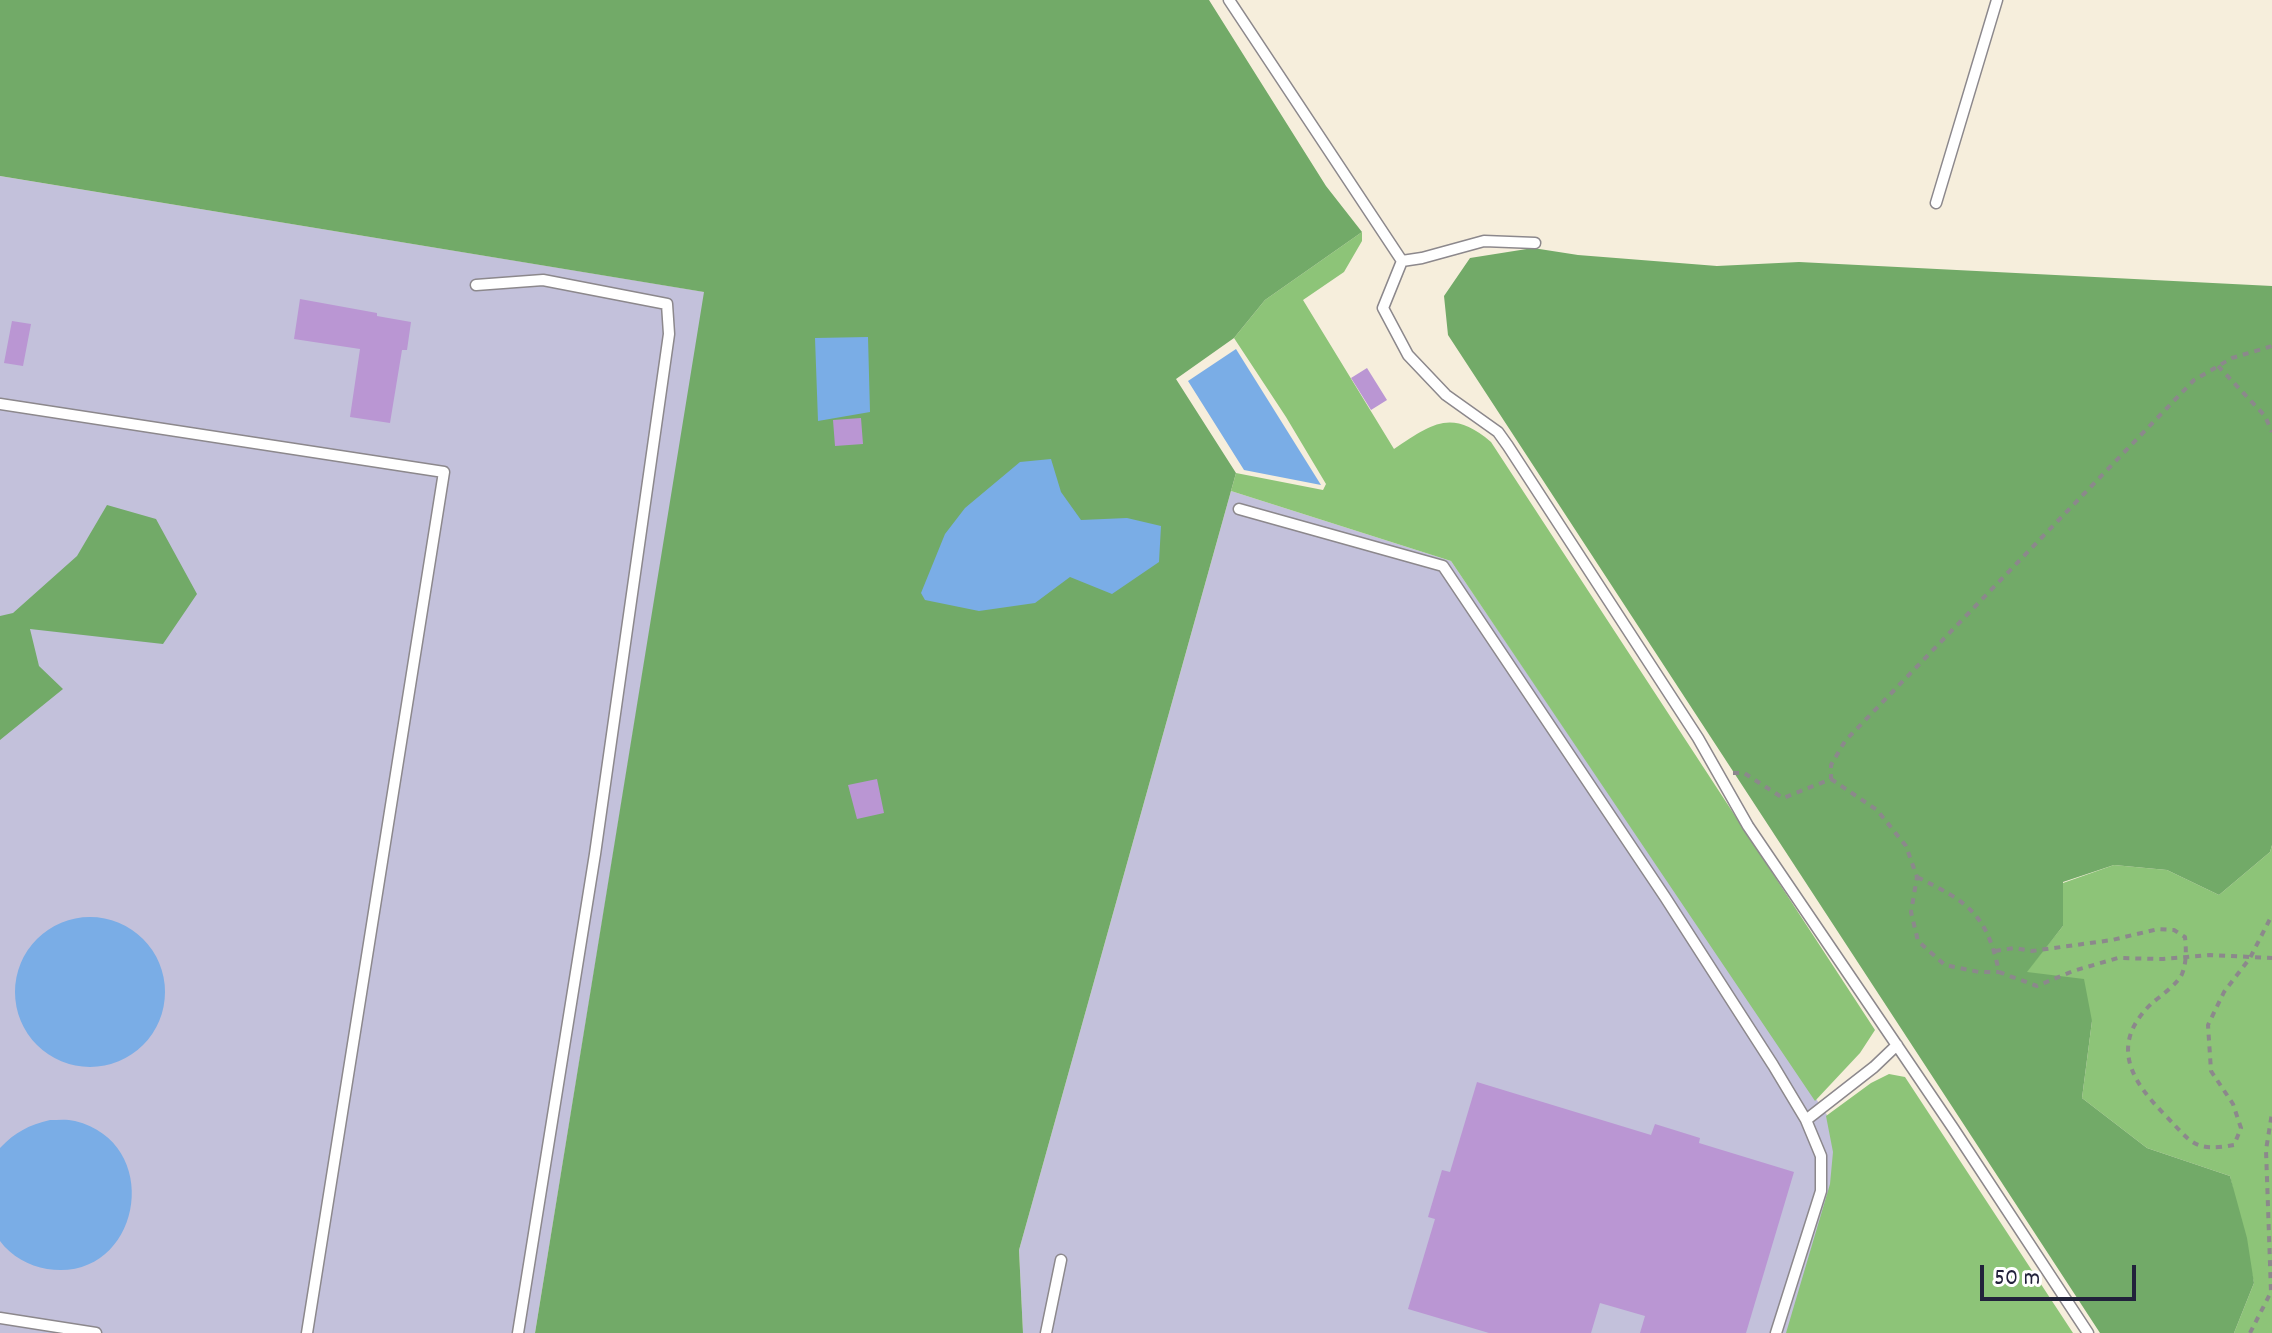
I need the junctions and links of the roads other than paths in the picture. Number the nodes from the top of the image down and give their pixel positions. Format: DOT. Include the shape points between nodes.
graph roads {
  1 [pos="1229,0"];
  2 [pos="1997,0"];
  3 [pos="1936,203"];
  4 [pos="1535,243"];
  5 [pos="1402,261"];
  6 [pos="476,285"];
  7 [pos="0,404"];
  8 [pos="1239,509"];
  9 [pos="1897,1045"];
  10 [pos="1806,1120"];
  11 [pos="1061,1260"];
  12 [pos="0,1318"];
  13 [pos="96,1333"];
  14 [pos="307,1333"];
  15 [pos="518,1333"];
  16 [pos="1046,1333"];
  17 [pos="1776,1333"];
  18 [pos="2088,1333"];
  1 -- 5 [label="lane"];
  2 -- 3 [label="lane"];
  4 -- 5 [label="lane" via="1484,241"];
  5 -- 9 [label="lane" via="1383,308 1408,355 1446,395 1498,432 1698,738 1748,826"];
  6 -- 15 [label="lane" via="543,280 667,304 669,334 595,854"];
  7 -- 14 [label="lane" via="444,472"];
  8 -- 10 [label="lane" via="1443,566"];
  9 -- 10 [label="lane"];
  9 -- 18 [label="lane"];
  10 -- 17 [label="lane" via="1821,1156 1821,1191"];
  11 -- 16 [label="lane"];
  12 -- 13 [label="lane"];
}
